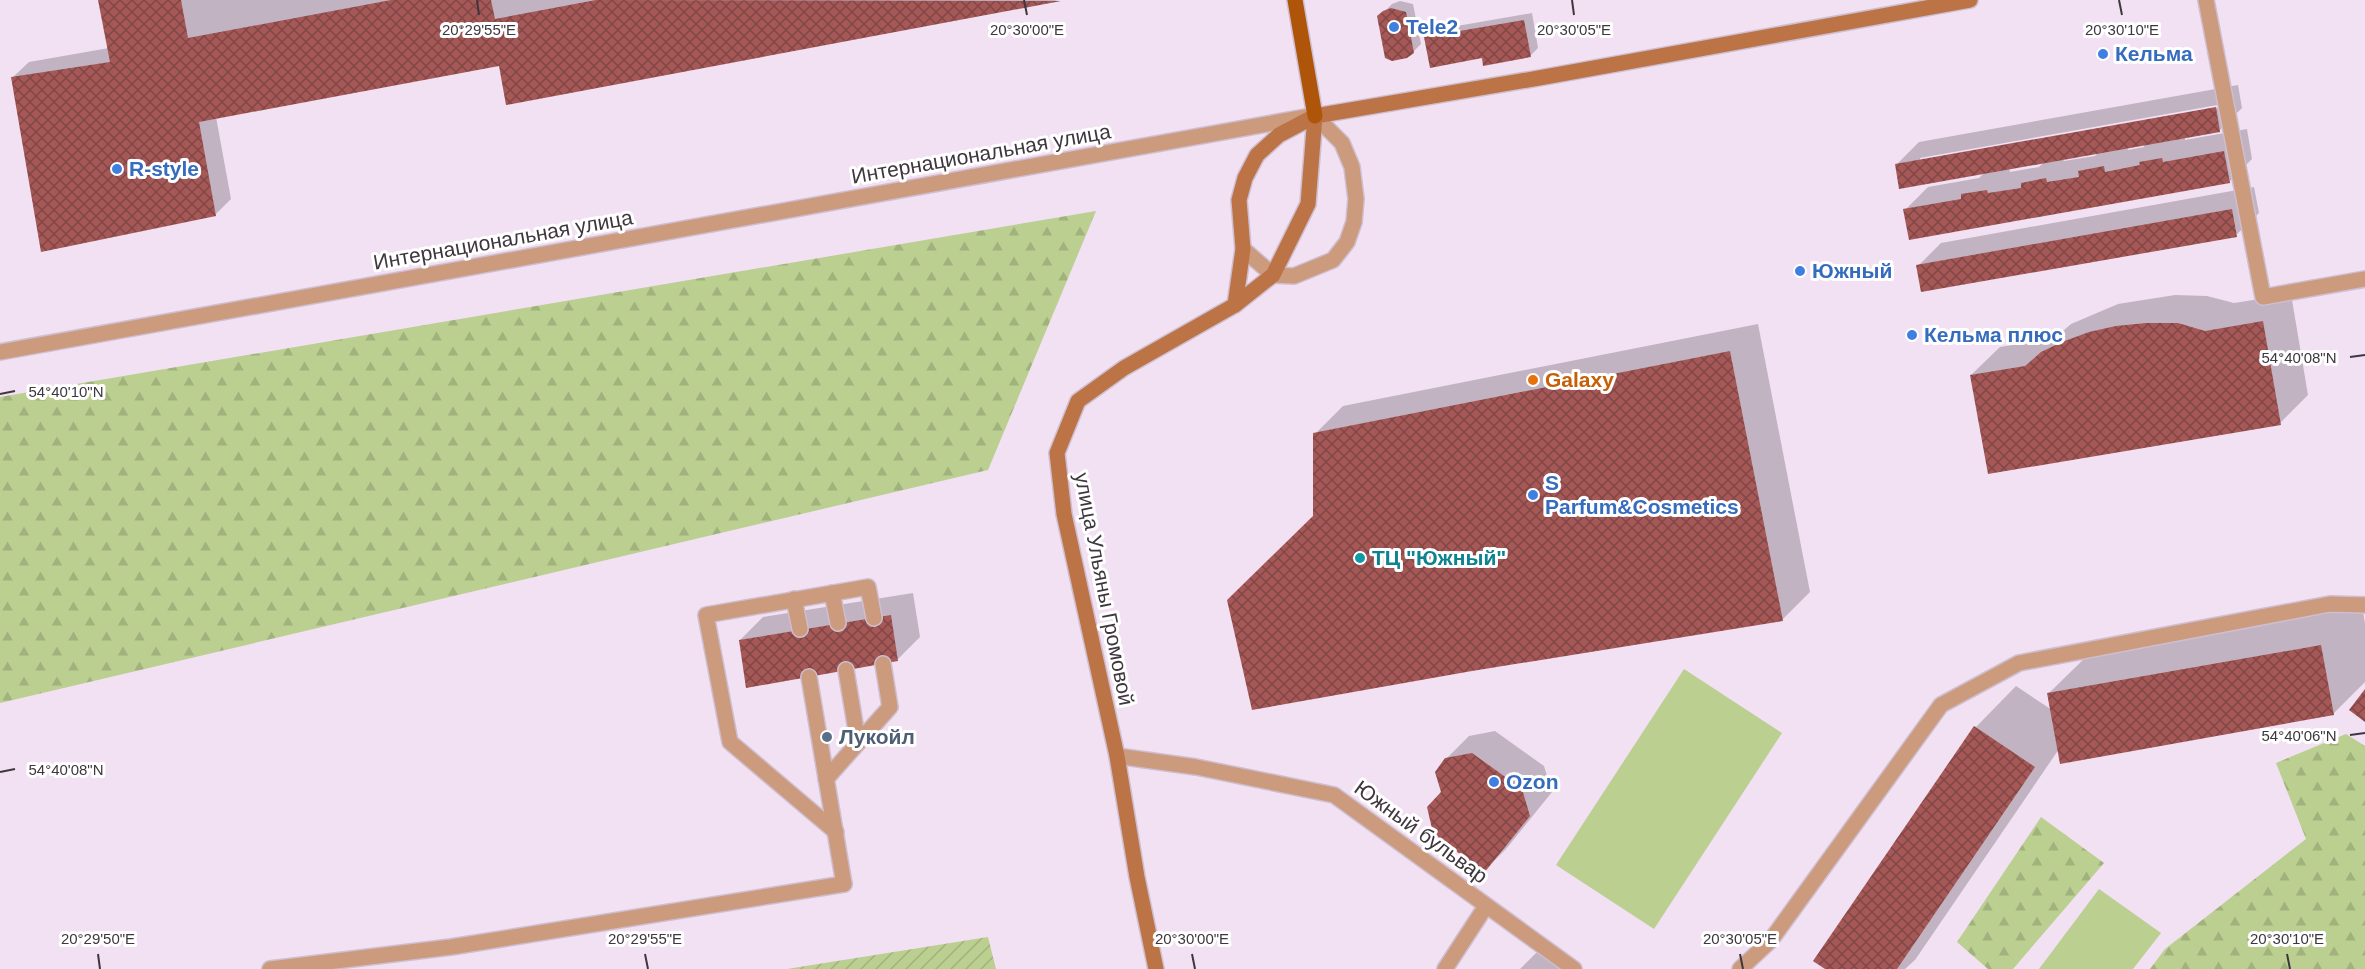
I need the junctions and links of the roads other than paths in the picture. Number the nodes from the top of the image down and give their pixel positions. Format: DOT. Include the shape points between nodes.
graph roads {
  1 [pos="1295,0"];
  2 [pos="1970,0"];
  3 [pos="2206,0"];
  4 [pos="1315,116"];
  5 [pos="1244,249"];
  6 [pos="1273,275"];
  7 [pos="2365,279"];
  8 [pos="1235,305"];
  9 [pos="0,352"];
  10 [pos="832,593"];
  11 [pos="794,599"];
  12 [pos="2365,605"];
  13 [pos="874,618"];
  14 [pos="838,623"];
  15 [pos="800,629"];
  16 [pos="883,664"];
  17 [pos="846,670"];
  18 [pos="808,677"];
  19 [pos="858,742"];
  20 [pos="1117,756"];
  21 [pos="826,779"];
  22 [pos="836,832"];
  23 [pos="1486,906"];
  24 [pos="270,969"];
  25 [pos="1156,969"];
  26 [pos="1445,969"];
  27 [pos="1574,969"];
  28 [pos="1740,969"];
  1 -- 4 [label="main road, улица Ульяны Громовой"];
  2 -- 4 [label="main road, Интернациональная улица"];
  3 -- 7 [label="street" via="2263,297"];
  4 -- 5 [label="main road" via="1279,135 1257,155 1239,200"];
  4 -- 6 [label="main road, улица Ульяны Громовой" via="1308,204"];
  4 -- 6 [label="street" via="1342,143 1352,167 1354,222 1347,242 1333,260 1294,276"];
  4 -- 9 [label="street, Интернациональная улица"];
  5 -- 6 [label="street"];
  5 -- 8 [label="main road"];
  6 -- 8 [label="main road, улица Ульяны Громовой"];
  8 -- 20 [label="main road, улица Ульяны Громовой" via="1124,368 1078,401 1057,453 1064,514"];
  10 -- 11 [label="street"];
  10 -- 13 [label="street" via="868,587"];
  10 -- 14 [label="street"];
  11 -- 15 [label="street"];
  11 -- 22 [label="street" via="706,615 730,742"];
  12 -- 28 [label="street" via="2330,604 2019,663 1941,705 1771,940"];
  16 -- 19 [label="street" via="890,707"];
  17 -- 19 [label="street"];
  18 -- 21 [label="street"];
  19 -- 21 [label="street"];
  20 -- 23 [label="street, Южный бульвар" via="1196,767 1334,795"];
  20 -- 25 [label="main road, улица Ульяны Громовой"];
  21 -- 22 [label="street"];
  22 -- 24 [label="street" via="844,884 451,947"];
  23 -- 26 [label="street"];
  23 -- 27 [label="street, Южный бульвар"];
}
